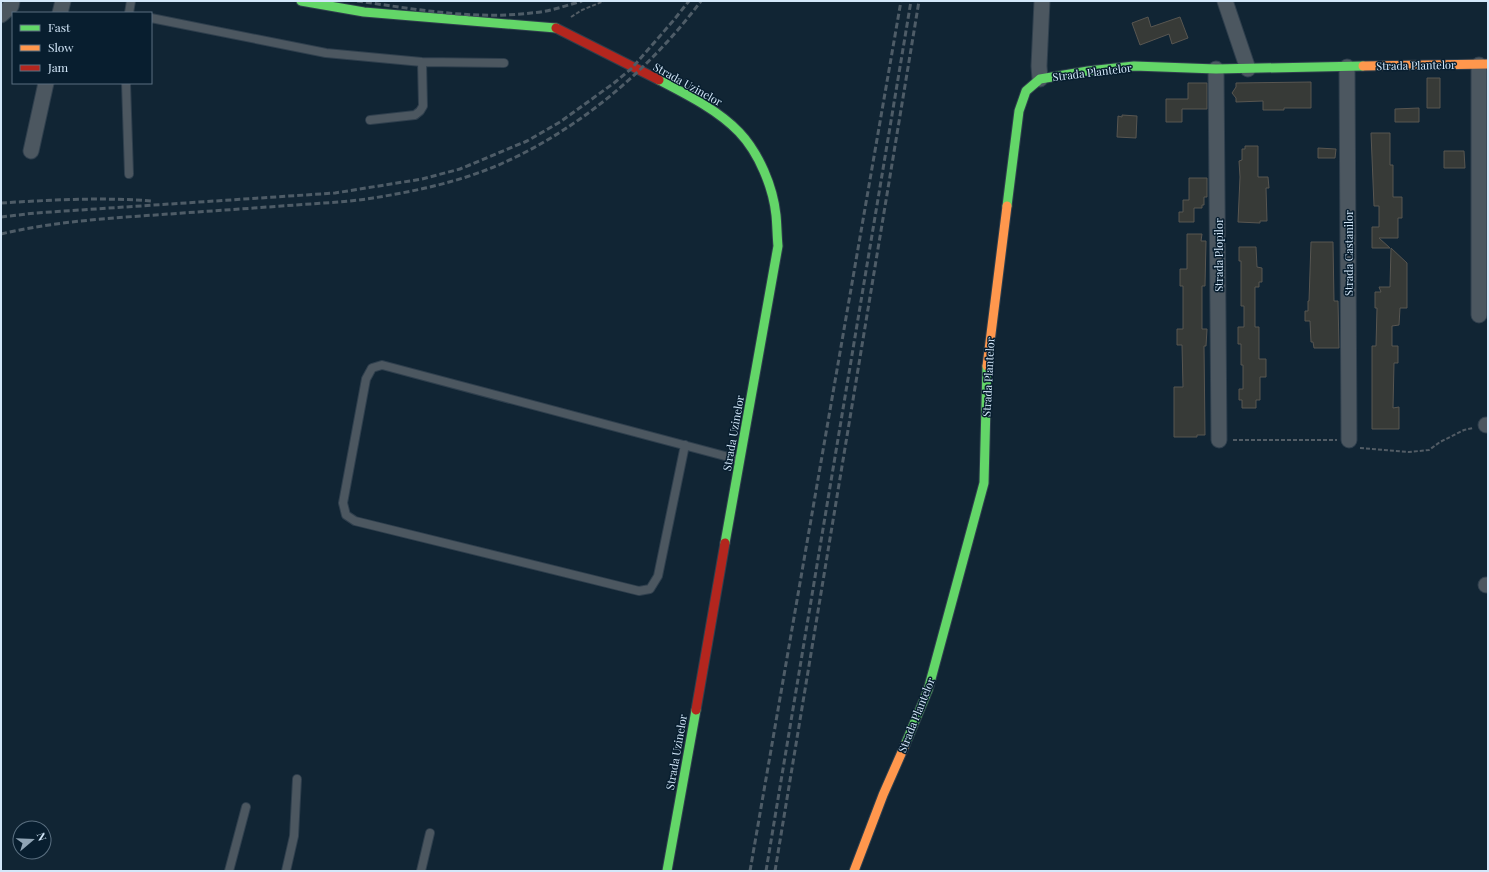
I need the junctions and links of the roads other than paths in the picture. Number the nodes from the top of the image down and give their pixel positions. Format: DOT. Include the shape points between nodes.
graph roads {
  1 [pos="12,1"];
  2 [pos="63,1"];
  3 [pos="131,1"];
  4 [pos="301,1"];
  5 [pos="1042,1"];
  6 [pos="1225,1"];
  7 [pos="60,12"];
  8 [pos="129,12"];
  9 [pos="1,15"];
  10 [pos="152,18"];
  11 [pos="422,62"];
  12 [pos="504,63"];
  13 [pos="1483,64"];
  14 [pos="1347,66"];
  15 [pos="1216,69"];
  16 [pos="1248,69"];
  17 [pos="1040,78"];
  18 [pos="46,84"];
  19 [pos="126,84"];
  20 [pos="370,120"];
  21 [pos="31,150"];
  22 [pos="129,174"];
  23 [pos="1479,315"];
  24 [pos="1219,440"];
  25 [pos="1349,440"];
  26 [pos="685,445"];
  27 [pos="740,460"];
  28 [pos="296,779"];
  29 [pos="246,807"];
  30 [pos="430,833"];
  31 [pos="229,871"];
  32 [pos="286,871"];
  33 [pos="421,871"];
  34 [pos="668,871"];
  35 [pos="854,871"];
  1 -- 9 [label="street"];
  2 -- 7 [label="street"];
  3 -- 8 [label="lane"];
  4 -- 27 [label="street, Strada Uzinelor" via="364,12 556,28 711,109 739,132 759,160 769,184 776,214 778,246"];
  5 -- 17 [label="street"];
  6 -- 16 [label="street"];
  10 -- 11 [label="lane" via="326,53"];
  11 -- 12 [label="lane"];
  11 -- 20 [label="lane" via="423,106 420,111 415,115"];
  13 -- 14 [label="street, Strada Plantelor"];
  13 -- 23 [label="street"];
  14 -- 16 [label="street, Strada Plantelor"];
  14 -- 25 [label="street, Strada Castanilor"];
  15 -- 16 [label="street, Strada Plantelor"];
  15 -- 17 [label="street, Strada Plantelor" via="1134,66"];
  15 -- 24 [label="street, Strada Plopilor"];
  17 -- 35 [label="street, Strada Plantelor" via="1026,91 1019,111 987,360 984,483 928,690"];
  18 -- 21 [label="street"];
  19 -- 22 [label="lane"];
  26 -- 26 [label="lane" via="382,365 372,368 366,379 343,504 346,514 355,521 639,591 650,589 658,576"];
  26 -- 27 [label="lane"];
  27 -- 34 [label="street, Strada Uzinelor"];
  28 -- 32 [label="lane" via="294,836"];
  29 -- 31 [label="lane"];
  30 -- 33 [label="lane"];
}
